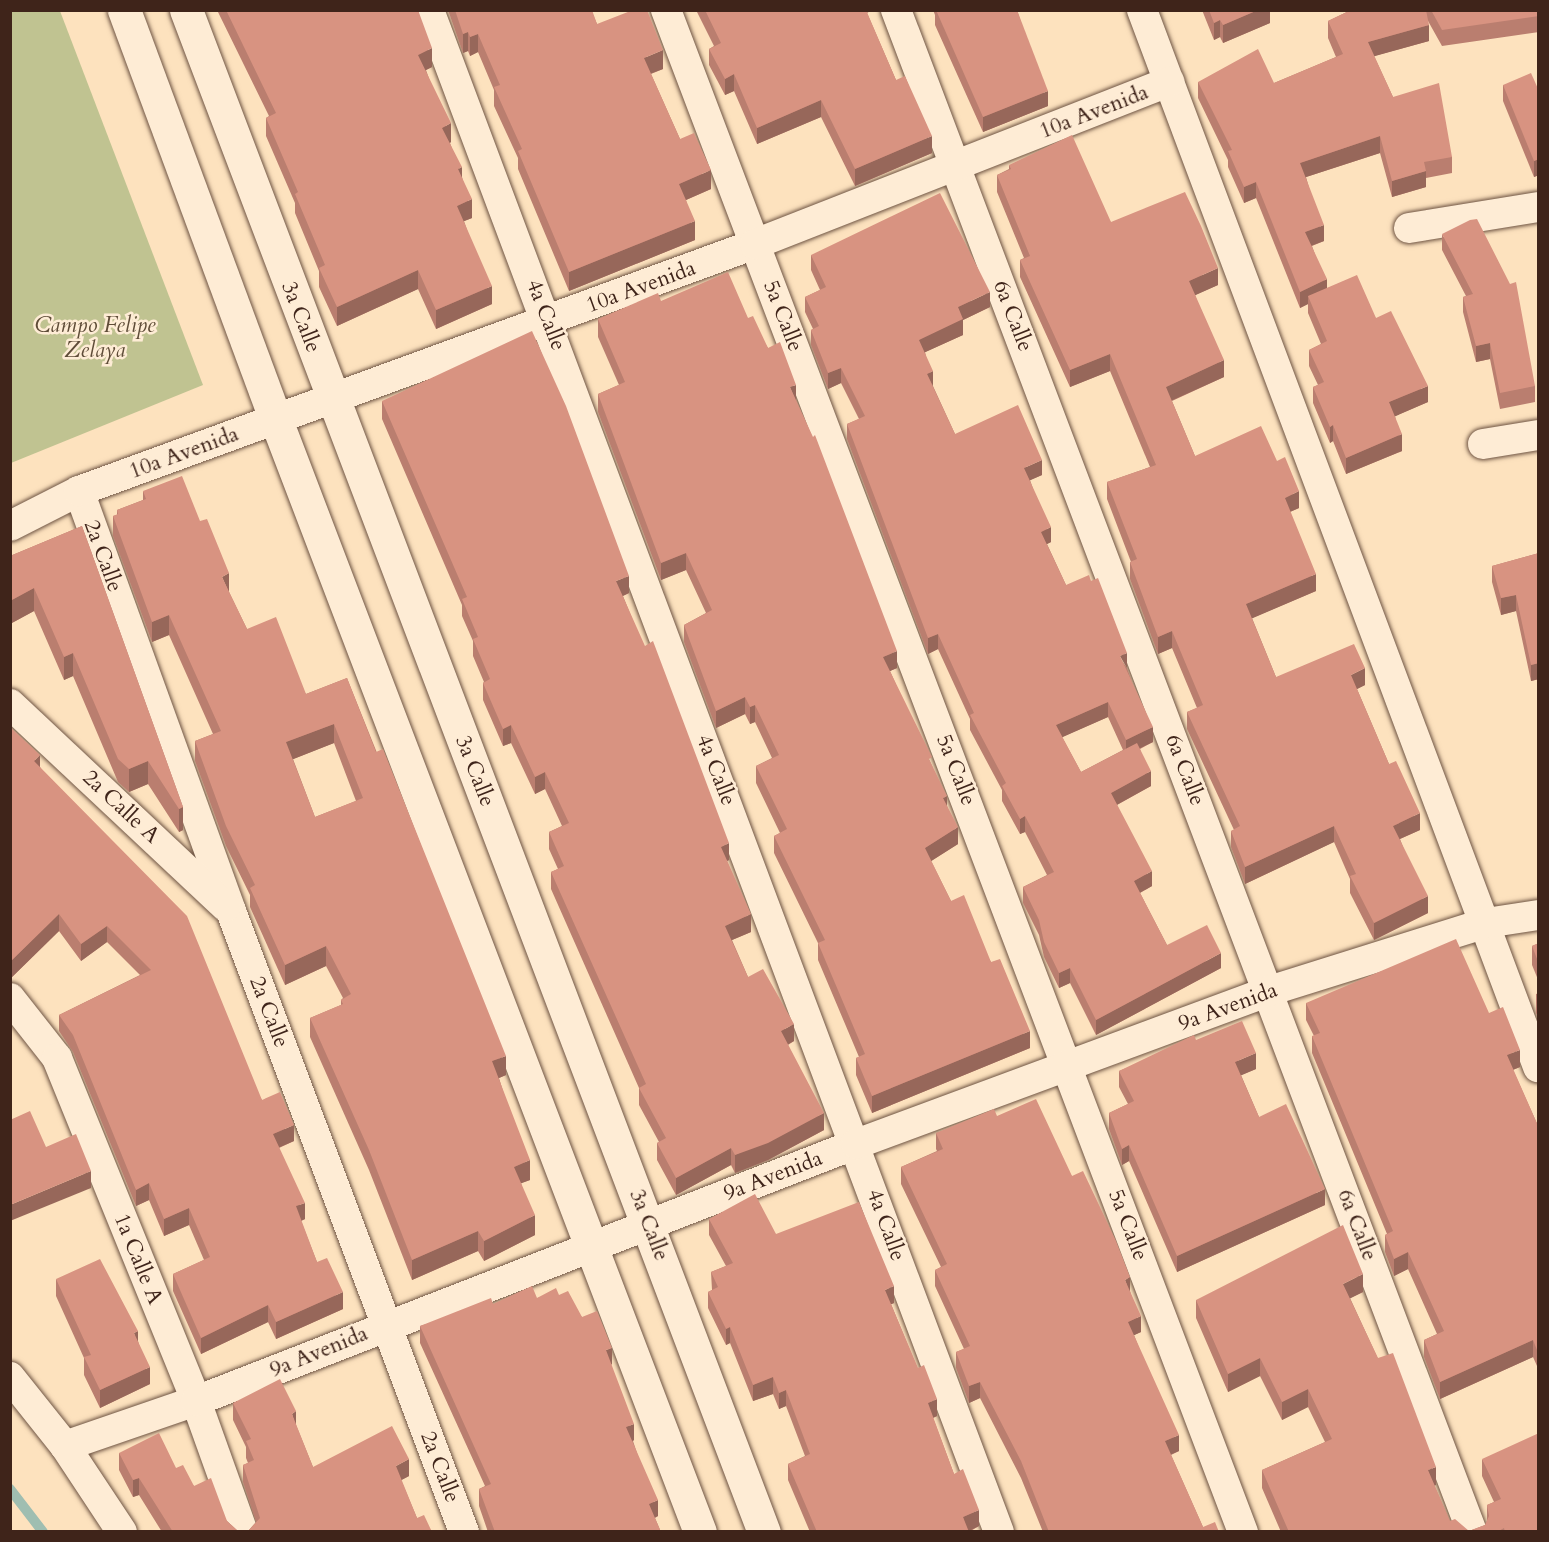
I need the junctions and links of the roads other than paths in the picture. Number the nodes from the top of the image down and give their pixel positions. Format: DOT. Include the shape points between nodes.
graph roads {
  1 [pos="124,10"];
  2 [pos="186,10"];
  3 [pos="429,10"];
  4 [pos="666,10"];
  5 [pos="896,10"];
  6 [pos="1142,10"];
  7 [pos="1169,82"];
  8 [pos="956,166"];
  9 [pos="1539,207"];
  10 [pos="1409,228"];
  11 [pos="755,244"];
  12 [pos="548,321"];
  13 [pos="333,400"];
  14 [pos="276,420"];
  15 [pos="1539,435"];
  16 [pos="1483,444"];
  17 [pos="80,491"];
  18 [pos="10,526"];
  19 [pos="10,704"];
  20 [pos="231,911"];
  21 [pos="1539,915"];
  22 [pos="1486,923"];
  23 [pos="1269,991"];
  24 [pos="10,998"];
  25 [pos="1068,1066"];
  26 [pos="1539,1067"];
  27 [pos="856,1144"];
  28 [pos="649,1225"];
  29 [pos="593,1247"];
  30 [pos="386,1325"];
  31 [pos="10,1377"];
  32 [pos="196,1401"];
  33 [pos="65,1446"];
  34 [pos="122,1532"];
  35 [pos="243,1532"];
  36 [pos="464,1532"];
  37 [pos="700,1532"];
  38 [pos="764,1532"];
  39 [pos="999,1532"];
  40 [pos="1243,1532"];
  41 [pos="1472,1532"];
  1 -- 14 [label="street"];
  2 -- 13 [label="street, 3a Calle"];
  3 -- 12 [label="street, 4a Calle"];
  4 -- 11 [label="street, 5a Calle"];
  5 -- 8 [label="street, 6a Calle"];
  6 -- 7 [label="street"];
  7 -- 8 [label="street, 10a Avenida"];
  7 -- 22 [label="street"];
  8 -- 11 [label="street, 10a Avenida"];
  8 -- 23 [label="street, 6a Calle"];
  9 -- 10 [label="street"];
  11 -- 12 [label="street, 10a Avenida"];
  11 -- 25 [label="street, 5a Calle"];
  12 -- 13 [label="street, 10a Avenida"];
  12 -- 27 [label="street, 4a Calle"];
  13 -- 14 [label="street, 10a Avenida"];
  13 -- 28 [label="street, 3a Calle"];
  14 -- 17 [label="street, 10a Avenida"];
  14 -- 29 [label="street"];
  15 -- 16 [label="street"];
  17 -- 18 [label="street, 10a Avenida"];
  17 -- 20 [label="street, 2a Calle"];
  19 -- 20 [label="street, 2a Calle A"];
  20 -- 30 [label="street, 2a Calle"];
  21 -- 22 [label="street, 9a Avenida"];
  22 -- 23 [label="street, 9a Avenida"];
  22 -- 26 [label="street"];
  23 -- 25 [label="street, 9a Avenida"];
  23 -- 41 [label="street, 6a Calle"];
  24 -- 32 [label="street, 1a Calle A" via="57,1058"];
  25 -- 27 [label="street, 9a Avenida"];
  25 -- 40 [label="street, 5a Calle"];
  27 -- 28 [label="street, 9a Avenida"];
  27 -- 39 [label="street, 4a Calle"];
  28 -- 29 [label="street, 9a Avenida"];
  28 -- 38 [label="street, 3a Calle"];
  29 -- 30 [label="street, 9a Avenida"];
  29 -- 37 [label="street"];
  30 -- 32 [label="street, 9a Avenida"];
  30 -- 36 [label="street, 2a Calle"];
  31 -- 33 [label="street"];
  32 -- 33 [label="street, 9a Avenida"];
  32 -- 35 [label="street, 1a Calle A"];
  33 -- 34 [label="street"];
}
